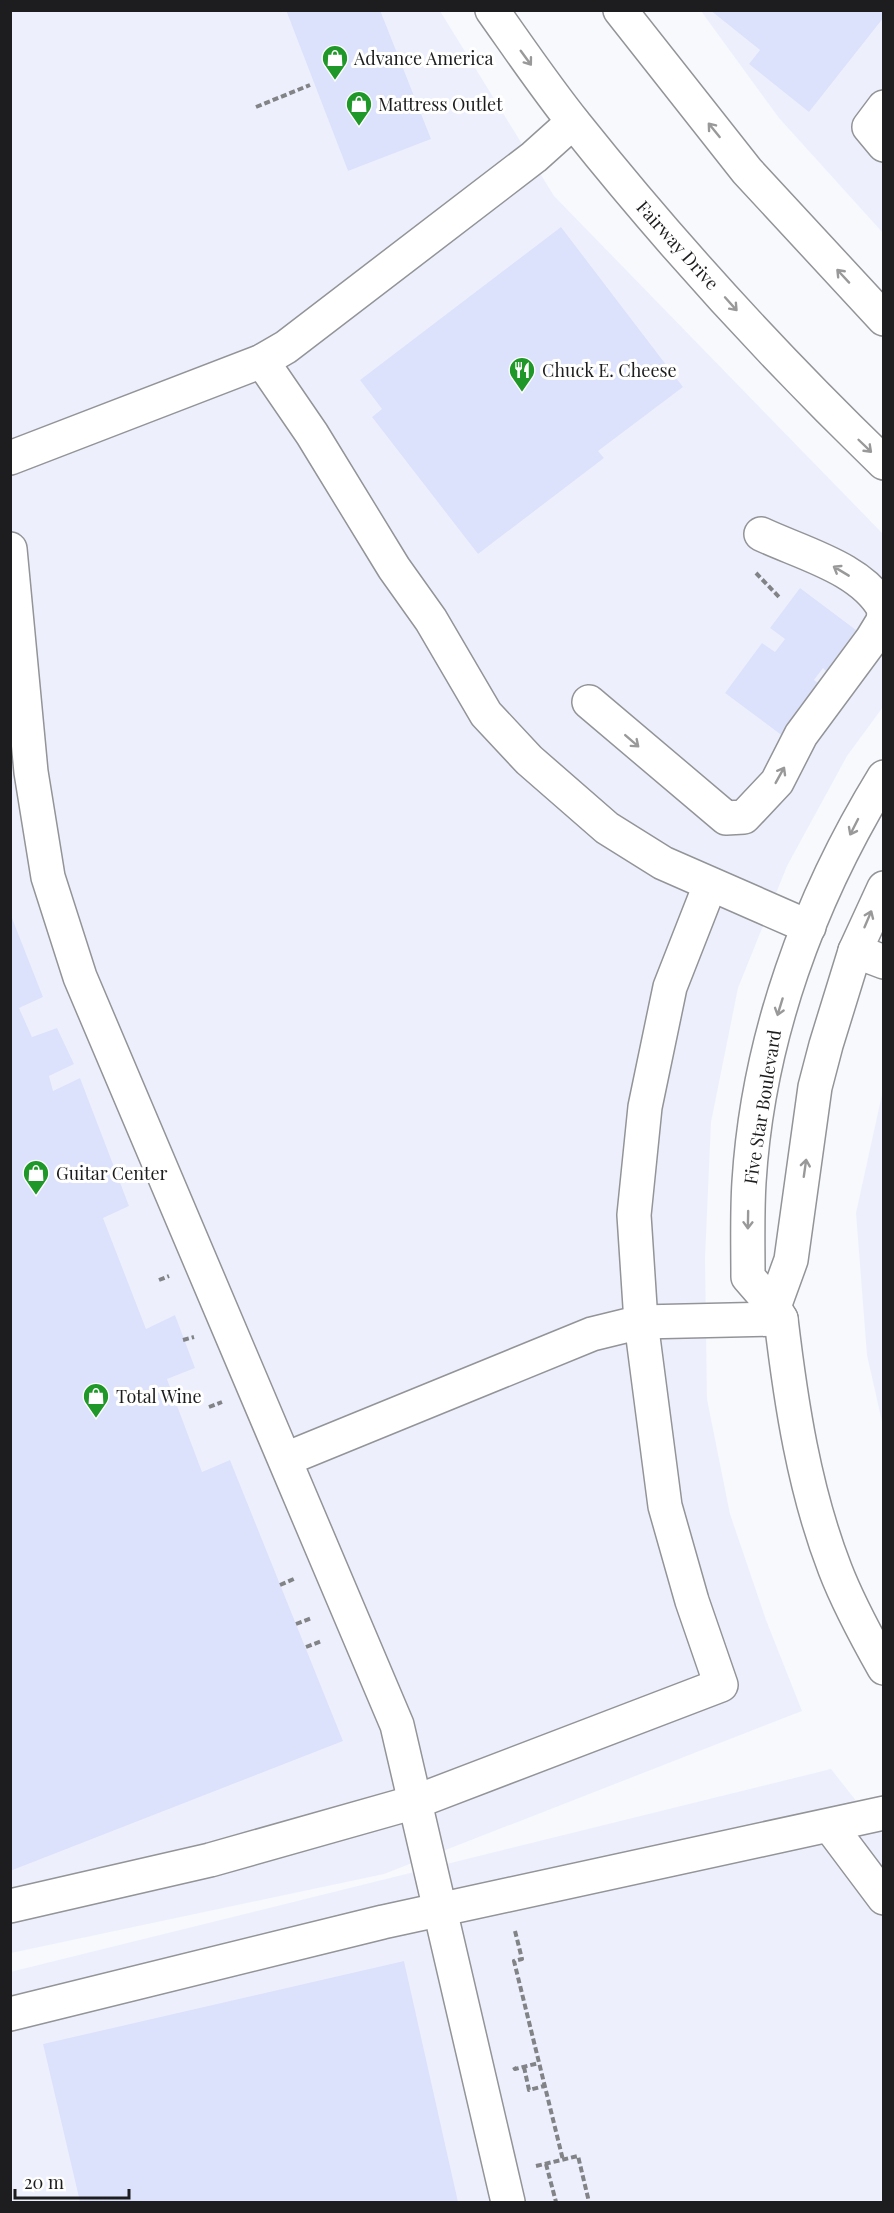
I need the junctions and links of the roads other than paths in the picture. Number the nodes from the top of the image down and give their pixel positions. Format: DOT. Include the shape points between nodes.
graph roads {
  1 [pos="492,10"];
  2 [pos="620,10"];
  3 [pos="884,107"];
  4 [pos="573,122"];
  5 [pos="884,145"];
  6 [pos="884,319"];
  7 [pos="262,361"];
  8 [pos="10,458"];
  9 [pos="884,463"];
  10 [pos="762,534"];
  11 [pos="10,549"];
  12 [pos="884,610"];
  13 [pos="588,702"];
  14 [pos="884,777"];
  15 [pos="710,885"];
  16 [pos="884,888"];
  17 [pos="809,927"];
  18 [pos="869,956"];
  19 [pos="778,1313"];
  20 [pos="641,1322"];
  21 [pos="286,1460"];
  22 [pos="884,1668"];
  23 [pos="415,1802"];
  24 [pos="884,1813"];
  25 [pos="830,1826"];
  26 [pos="884,1898"];
  27 [pos="10,1906"];
  28 [pos="441,1910"];
  29 [pos="10,2014"];
  30 [pos="508,2202"];
  1 -- 4 [label="street, Fairway Drive, one-way"];
  6 -- 2 [label="street, one-way" via="747,171"];
  3 -- 5 [label="street" via="869,127"];
  4 -- 7 [label="street" via="534,157 311,329"];
  4 -- 9 [label="street, Fairway Drive, one-way" via="641,205 769,346"];
  7 -- 8 [label="street"];
  7 -- 15 [label="street" via="431,620 486,714 530,760 607,828 663,863"];
  12 -- 10 [label="street, one-way" via="878,598 840,569"];
  11 -- 21 [label="street" via="31,772 48,878 80,977"];
  13 -- 12 [label="street, one-way" via="703,802 726,818 744,817 777,782 801,735 872,639 883,621"];
  14 -- 17 [label="street, Five Star Boulevard, one-way" via="856,822"];
  15 -- 17 [label="street"];
  15 -- 20 [label="street" via="670,987 645,1107 634,1215"];
  18 -- 16 [label="street, one-way"];
  17 -- 19 [label="street, Five Star Boulevard, one-way" via="791,969 772,1032 749,1182 748,1277"];
  19 -- 18 [label="street, one-way" via="791,1260 815,1087 842,987"];
  19 -- 20 [label="street"];
  19 -- 22 [label="street" via="792,1404 835,1569"];
  20 -- 21 [label="street" via="592,1334"];
  20 -- 23 [label="street" via="665,1506 721,1685"];
  21 -- 23 [label="street" via="398,1725"];
  23 -- 27 [label="street" via="210,1860"];
  23 -- 28 [label="street"];
  24 -- 25 [label="street"];
  25 -- 26 [label="street"];
  25 -- 28 [label="street"];
  28 -- 29 [label="street"];
  28 -- 30 [label="street"];
}
